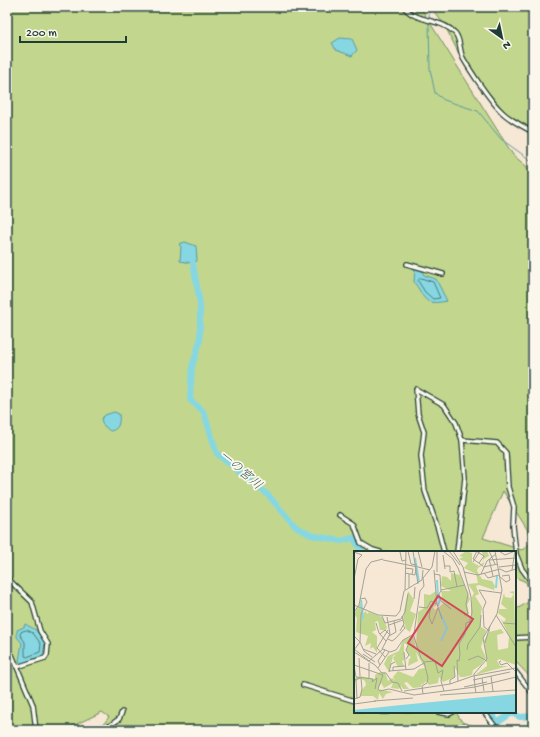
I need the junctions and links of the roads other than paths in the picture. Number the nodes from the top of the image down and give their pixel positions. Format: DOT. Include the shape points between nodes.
graph roads {
  1 [pos="404,7"];
  2 [pos="533,132"];
  3 [pos="407,264"];
  4 [pos="443,274"];
  5 [pos="462,440"];
  6 [pos="340,516"];
  7 [pos="376,551"];
  8 [pos="444,551"];
  9 [pos="457,551"];
  10 [pos="7,578"];
  11 [pos="533,584"];
  12 [pos="533,637"];
  13 [pos="516,638"];
  14 [pos="12,655"];
  15 [pos="17,668"];
  16 [pos="516,672"];
  17 [pos="303,685"];
  18 [pos="533,694"];
  19 [pos="354,701"];
  20 [pos="122,712"];
  21 [pos="485,713"];
  22 [pos="36,730"];
  23 [pos="104,730"];
  24 [pos="498,730"];
  1 -- 2 [label="street" via="408,13 454,31 469,70 492,101 500,111"];
  3 -- 4 [label="street"];
  5 -- 8 [label="street" via="456,423 444,406 416,389 418,414 424,432 421,456 425,491"];
  5 -- 9 [label="street" via="465,478"];
  5 -- 11 [label="street" via="498,443 506,453 508,488 514,507 514,544 522,569"];
  6 -- 7 [label="street" via="354,524 361,542"];
  10 -- 15 [label="street" via="32,602 40,631 48,644 47,655 44,658"];
  12 -- 13 [label="street"];
  14 -- 15 [label="street"];
  15 -- 22 [label="street" via="33,705"];
  16 -- 18 [label="street"];
  17 -- 19 [label="street"];
  20 -- 23 [label="street" via="119,719"];
  21 -- 24 [label="street"];
}
